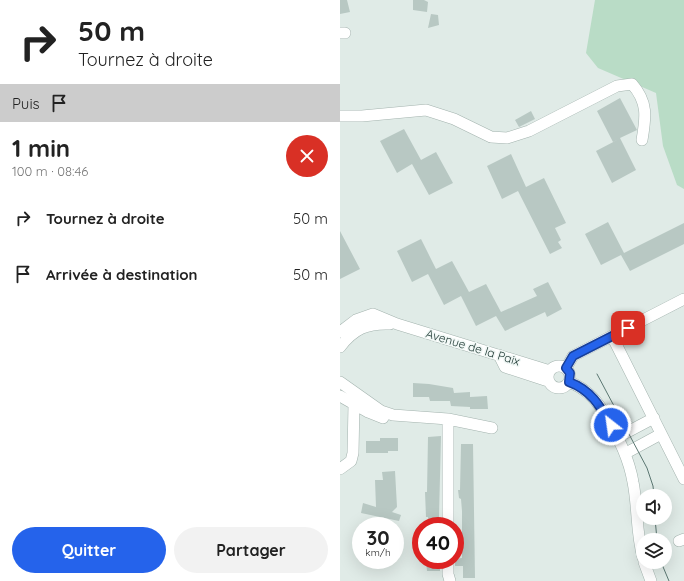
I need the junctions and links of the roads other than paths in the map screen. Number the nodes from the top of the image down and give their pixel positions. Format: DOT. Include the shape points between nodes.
graph roads {
  1 [pos="340,116"];
  2 [pos="642,140"];
  3 [pos="684,299"];
  4 [pos="397,324"];
  5 [pos="340,332"];
  6 [pos="612,336"];
  7 [pos="340,346"];
  8 [pos="566,368"];
  9 [pos="549,376"];
  10 [pos="340,382"];
  11 [pos="569,382"];
  12 [pos="340,396"];
  13 [pos="354,404"];
  14 [pos="417,417"];
  15 [pos="654,418"];
  16 [pos="448,419"];
  17 [pos="492,428"];
  18 [pos="661,434"];
  19 [pos="618,437"];
  20 [pos="626,453"];
  21 [pos="340,469"];
  22 [pos="684,479"];
  23 [pos="448,517"];
  24 [pos="638,533"];
  25 [pos="448,569"];
  26 [pos="647,569"];
  27 [pos="450,581"];
  28 [pos="651,581"];
  1 -- 2 [label="street" via="426,110 454,119 490,137 506,138 529,131 616,86 632,84 640,93 646,115"];
  3 -- 6 [label="street"];
  4 -- 5 [label="street, Avenue de la Paix" via="373,314 356,320"];
  4 -- 7 [label="street, Avenue de la Paix" via="374,323 360,328"];
  4 -- 9 [label="street, Avenue de la Paix" via="499,355 505,367"];
  6 -- 8 [label="street" via="573,356"];
  6 -- 15 [label="street"];
  8 -- 9 [label="street" via="557,366"];
  8 -- 11 [label="street" via="570,373"];
  9 -- 11 [label="street" via="552,386 558,389 565,387"];
  10 -- 14 [label="street" via="381,411"];
  11 -- 19 [label="street" via="580,386 598,401"];
  12 -- 13 [label="street"];
  13 -- 14 [label="street" via="380,418 393,421"];
  13 -- 21 [label="street" via="353,453 351,461"];
  14 -- 16 [label="street"];
  15 -- 18 [label="street"];
  15 -- 19 [label="street"];
  16 -- 17 [label="street"];
  16 -- 23 [label="street"];
  18 -- 20 [label="street"];
  18 -- 22 [label="street"];
  19 -- 20 [label="street"];
  20 -- 24 [label="street" via="633,481"];
  25 -- 27 [label="street"];
  26 -- 28 [label="street"];
}
